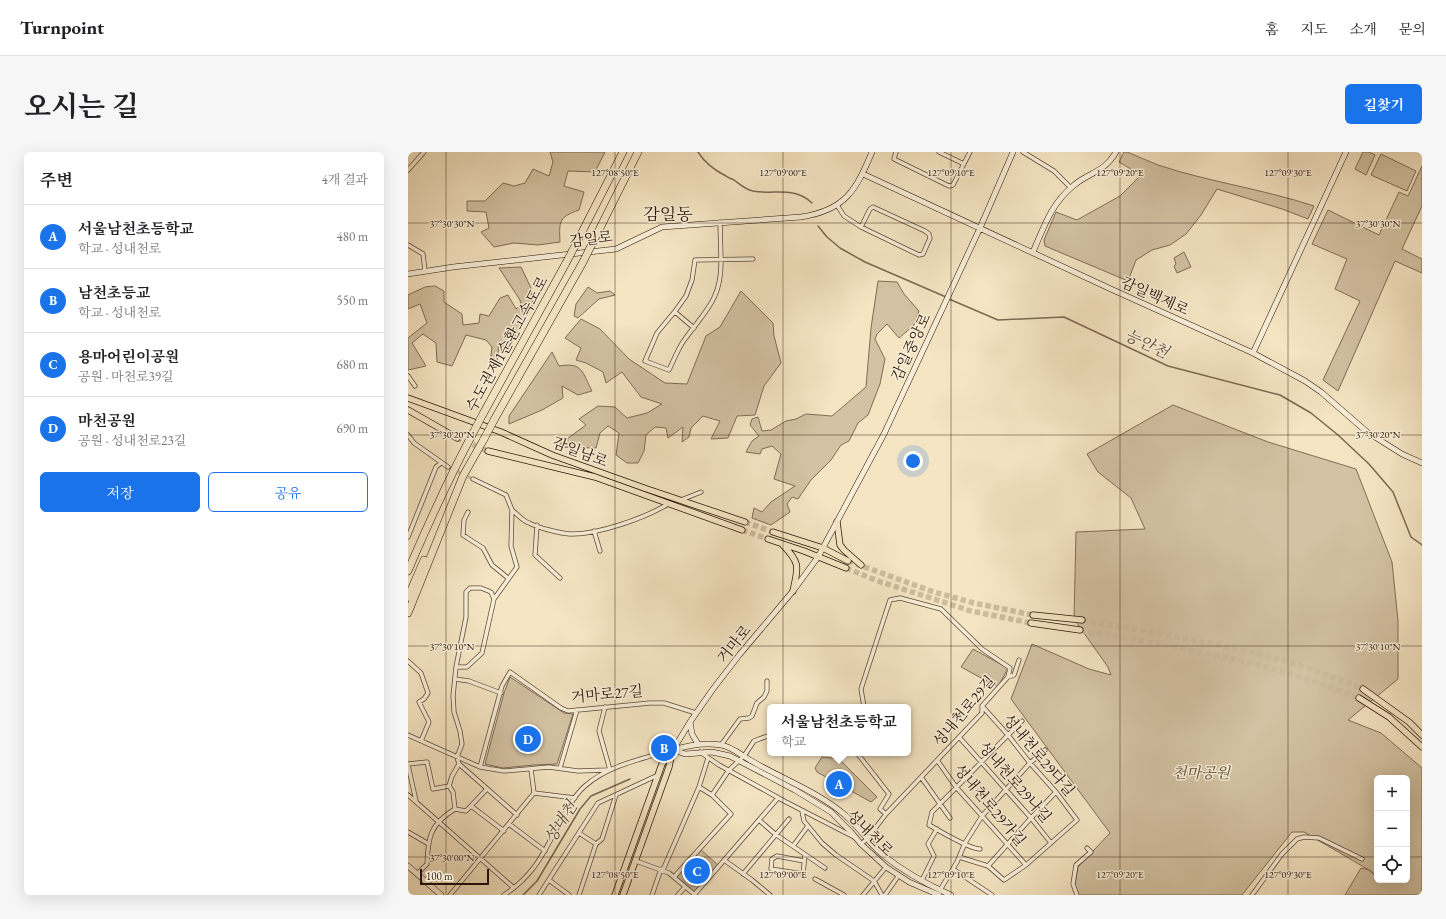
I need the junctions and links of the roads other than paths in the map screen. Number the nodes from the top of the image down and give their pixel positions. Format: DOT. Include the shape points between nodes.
graph roads {
  1 [pos="424,152"];
  2 [pos="622,152"];
  3 [pos="638,152"];
  4 [pos="872,152"];
  5 [pos="896,152"];
  6 [pos="939,152"];
  7 [pos="970,152"];
  8 [pos="1013,152"];
  9 [pos="1023,152"];
  10 [pos="1116,152"];
  11 [pos="1346,152"];
  12 [pos="964,164"];
  13 [pos="408,170"];
  14 [pos="863,174"];
  15 [pos="1070,188"];
  16 [pos="837,206"];
  17 [pos="720,222"];
  18 [pos="861,227"];
  19 [pos="980,228"];
  20 [pos="408,245"];
  21 [pos="1033,252"];
  22 [pos="721,259"];
  23 [pos="753,259"];
  24 [pos="425,271"];
  25 [pos="408,274"];
  26 [pos="675,312"];
  27 [pos="694,328"];
  28 [pos="1252,353"];
  29 [pos="408,376"];
  30 [pos="416,386"];
  31 [pos="408,398"];
  32 [pos="408,410"];
  33 [pos="408,435"];
  34 [pos="457,438"];
  35 [pos="488,451"];
  36 [pos="441,463"];
  37 [pos="1422,463"];
  38 [pos="448,467"];
  39 [pos="473,479"];
  40 [pos="701,492"];
  41 [pos="680,500"];
  42 [pos="668,504"];
  43 [pos="449,510"];
  44 [pos="512,510"];
  45 [pos="468,512"];
  46 [pos="745,522"];
  47 [pos="837,522"];
  48 [pos="536,525"];
  49 [pos="742,530"];
  50 [pos="594,531"];
  51 [pos="773,532"];
  52 [pos="408,537"];
  53 [pos="768,539"];
  54 [pos="781,544"];
  55 [pos="823,548"];
  56 [pos="600,551"];
  57 [pos="818,557"];
  58 [pos="848,561"];
  59 [pos="861,565"];
  60 [pos="846,568"];
  61 [pos="408,571"];
  62 [pos="508,578"];
  63 [pos="560,578"];
  64 [pos="793,591"];
  65 [pos="408,597"];
  66 [pos="494,599"];
  67 [pos="408,613"];
  68 [pos="1033,615"];
  69 [pos="1082,620"];
  70 [pos="1031,623"];
  71 [pos="1080,630"];
  72 [pos="1019,660"];
  73 [pos="408,661"];
  74 [pos="456,667"];
  75 [pos="1008,678"];
  76 [pos="455,679"];
  77 [pos="767,682"];
  78 [pos="1363,689"];
  79 [pos="501,693"];
  80 [pos="1359,698"];
  81 [pos="864,704"];
  82 [pos="982,706"];
  83 [pos="605,707"];
  84 [pos="577,710"];
  85 [pos="696,713"];
  86 [pos="1022,721"];
  87 [pos="690,722"];
  88 [pos="1008,735"];
  89 [pos="1422,735"];
  90 [pos="408,736"];
  91 [pos="767,736"];
  92 [pos="959,737"];
  93 [pos="421,741"];
  94 [pos="698,744"];
  95 [pos="721,745"];
  96 [pos="1422,747"];
  97 [pos="673,750"];
  98 [pos="1045,750"];
  99 [pos="699,752"];
  100 [pos="744,756"];
  101 [pos="859,756"];
  102 [pos="457,757"];
  103 [pos="708,758"];
  104 [pos="739,760"];
  105 [pos="937,760"];
  106 [pos="982,761"];
  107 [pos="1030,763"];
  108 [pos="408,764"];
  109 [pos="459,764"];
  110 [pos="480,766"];
  111 [pos="560,768"];
  112 [pos="531,769"];
  113 [pos="610,770"];
  114 [pos="729,770"];
  115 [pos="659,775"];
  116 [pos="921,777"];
  117 [pos="449,786"];
  118 [pos="699,787"];
  119 [pos="956,787"];
  120 [pos="487,790"];
  121 [pos="1005,790"];
  122 [pos="1056,792"];
  123 [pos="534,793"];
  124 [pos="408,795"];
  125 [pos="616,795"];
  126 [pos="712,795"];
  127 [pos="575,798"];
  128 [pos="778,798"];
  129 [pos="416,801"];
  130 [pos="940,804"];
  131 [pos="471,806"];
  132 [pos="455,809"];
  133 [pos="802,811"];
  134 [pos="886,814"];
  135 [pos="517,815"];
  136 [pos="982,816"];
  137 [pos="950,818"];
  138 [pos="1031,818"];
  139 [pos="789,819"];
  140 [pos="759,820"];
  141 [pos="439,822"];
  142 [pos="509,824"];
  143 [pos="808,826"];
  144 [pos="937,829"];
  145 [pos="504,831"];
  146 [pos="408,832"];
  147 [pos="579,832"];
  148 [pos="775,834"];
  149 [pos="855,838"];
  150 [pos="866,838"];
  151 [pos="428,843"];
  152 [pos="965,843"];
  153 [pos="1051,843"];
  154 [pos="596,844"];
  155 [pos="860,844"];
  156 [pos="1007,845"];
  157 [pos="792,846"];
  158 [pos="980,848"];
  159 [pos="1087,848"];
  160 [pos="545,851"];
  161 [pos="805,855"];
  162 [pos="959,856"];
  163 [pos="481,859"];
  164 [pos="1362,859"];
  165 [pos="724,860"];
  166 [pos="636,861"];
  167 [pos="804,861"];
  168 [pos="1026,865"];
  169 [pos="408,866"];
  170 [pos="988,866"];
  171 [pos="886,867"];
  172 [pos="825,868"];
  173 [pos="662,869"];
  174 [pos="953,869"];
  175 [pos="417,874"];
  176 [pos="743,874"];
  177 [pos="899,875"];
  178 [pos="674,877"];
  179 [pos="815,879"];
  180 [pos="549,880"];
  181 [pos="922,880"];
  182 [pos="874,881"];
  183 [pos="685,887"];
  184 [pos="514,888"];
  185 [pos="986,890"];
  186 [pos="940,893"];
  187 [pos="441,895"];
  188 [pos="450,895"];
  189 [pos="504,895"];
  190 [pos="539,895"];
  191 [pos="569,895"];
  192 [pos="579,895"];
  193 [pos="615,895"];
  194 [pos="623,895"];
  195 [pos="652,895"];
  196 [pos="678,895"];
  197 [pos="695,895"];
  198 [pos="770,895"];
  199 [pos="844,895"];
  200 [pos="863,895"];
  201 [pos="882,895"];
  202 [pos="885,895"];
  203 [pos="951,895"];
  204 [pos="984,895"];
  205 [pos="992,895"];
  206 [pos="1077,895"];
  207 [pos="1252,895"];
  1 -- 13 [label="street"];
  2 -- 61 [label="highway, 수도권제1순환고속도로, bridge" via="566,263 453,471"];
  3 -- 43 [label="highway, 수도권제1순환고속도로, bridge" via="583,262 484,438"];
  4 -- 14 [label="street"];
  5 -- 12 [label="street" via="894,159 949,186 953,185"];
  6 -- 12 [label="street"];
  7 -- 12 [label="street"];
  8 -- 19 [label="street, 감일중앙로"];
  9 -- 15 [label="street" via="1054,170"];
  10 -- 15 [label="street" via="1100,171"];
  11 -- 28 [label="street"];
  14 -- 16 [label="street" via="855,188"];
  14 -- 19 [label="street, 감일백제로"];
  15 -- 21 [label="street" via="1053,207"];
  16 -- 17 [label="street, 감일로" via="810,215"];
  16 -- 18 [label="street" via="844,216"];
  17 -- 22 [label="street"];
  17 -- 24 [label="street, 감일로" via="662,227 616,249"];
  18 -- 18 [label="street" via="919,255 923,254 930,238 925,231 873,207"];
  19 -- 21 [label="street, 감일백제로"];
  19 -- 47 [label="street, 감일중앙로" via="884,434"];
  20 -- 24 [label="street" via="423,254"];
  21 -- 28 [label="street, 감일백제로"];
  22 -- 23 [label="street"];
  22 -- 26 [label="street" via="695,260 686,296"];
  22 -- 27 [label="street" via="719,284 711,306"];
  24 -- 25 [label="street, 감일로"];
  26 -- 27 [label="street"];
  26 -- 27 [label="street" via="657,333 645,361 669,370"];
  28 -- 37 [label="street, 감일백제로" via="1305,381 1367,432"];
  29 -- 30 [label="street"];
  31 -- 41 [label="main road, 감일남로" via="501,432 552,455"];
  32 -- 34 [label="main road"];
  33 -- 36 [label="street" via="414,443"];
  35 -- 42 [label="main road, 감일남로" via="595,477"];
  36 -- 38 [label="street"];
  36 -- 52 [label="street" via="436,467"];
  39 -- 44 [label="street" via="506,495"];
  40 -- 41 [label="street"];
  41 -- 46 [label="main road, 감일남로"];
  42 -- 49 [label="main road, 감일남로"];
  42 -- 50 [label="street" via="632,521"];
  43 -- 65 [label="highway, 수도권제1순환고속도로"];
  43 -- 67 [label="highway, 수도권제1순환고속도로"];
  44 -- 48 [label="street" via="527,523"];
  44 -- 62 [label="street" via="511,546 517,567"];
  45 -- 62 [label="street" via="464,520 463,535 482,548 492,566"];
  47 -- 55 [label="street, 감일중앙로"];
  47 -- 59 [label="main road" via="840,545"];
  48 -- 50 [label="street" via="570,534"];
  48 -- 63 [label="street" via="535,555"];
  50 -- 56 [label="street"];
  51 -- 55 [label="main road"];
  53 -- 54 [label="main road"];
  54 -- 57 [label="main road"];
  54 -- 64 [label="main road" via="796,561"];
  55 -- 57 [label="street, 감일중앙로"];
  55 -- 58 [label="main road"];
  57 -- 60 [label="main road"];
  57 -- 64 [label="street, 거마로"];
  62 -- 66 [label="street"];
  64 -- 85 [label="street, 거마로" via="740,654"];
  66 -- 74 [label="street" via="482,653 468,667"];
  66 -- 74 [label="street" via="491,592 481,588 470,588 466,592 466,617"];
  68 -- 69 [label="main road"];
  70 -- 71 [label="main road"];
  72 -- 75 [label="street, 성내천로29길" via="1014,675"];
  73 -- 93 [label="street" via="422,673 428,693 419,702 429,722"];
  74 -- 76 [label="street"];
  75 -- 81 [label="street" via="1010,668 982,649 941,609 900,598 890,600 861,689"];
  75 -- 82 [label="street, 성내천로29길"];
  76 -- 79 [label="street" via="469,681"];
  76 -- 102 [label="street" via="454,712 462,744"];
  77 -- 95 [label="street" via="767,691 752,716 740,719"];
  78 -- 89 [label="main road" via="1403,717"];
  79 -- 84 [label="street, 거마로27길" via="510,672 562,708 568,711"];
  79 -- 110 [label="street, 거마로27길"];
  80 -- 96 [label="main road" via="1388,717"];
  82 -- 88 [label="street, 성내천로29다길"];
  82 -- 92 [label="street, 성내천로29길" via="982,712"];
  83 -- 84 [label="street, 거마로27길"];
  83 -- 85 [label="street, 거마로27길" via="664,702"];
  83 -- 113 [label="street" via="599,731"];
  84 -- 111 [label="street"];
  85 -- 87 [label="street, 거마로"];
  86 -- 88 [label="street"];
  87 -- 94 [label="street" via="692,734"];
  87 -- 97 [label="street, 거마로"];
  88 -- 106 [label="street"];
  88 -- 107 [label="street, 성내천로29다길"];
  90 -- 93 [label="street"];
  91 -- 100 [label="street" via="754,741"];
  92 -- 105 [label="street, 성내천로29길"];
  92 -- 106 [label="street, 성내천로29나길"];
  93 -- 102 [label="street"];
  94 -- 95 [label="street, 성내천로"];
  94 -- 97 [label="street, 성내천로"];
  95 -- 100 [label="street, 성내천로"];
  97 -- 99 [label="street, 성내천로" via="685,754"];
  97 -- 113 [label="street, 성내천로"];
  97 -- 115 [label="main road, 거마로" via="662,764"];
  97 -- 166 [label="main road, 거마로" via="670,767"];
  98 -- 107 [label="street"];
  99 -- 103 [label="street"];
  99 -- 104 [label="street, 성내천로" via="724,754"];
  100 -- 104 [label="street"];
  100 -- 150 [label="street, 성내천로" via="836,808 858,826"];
  101 -- 134 [label="street" via="889,794 880,809"];
  102 -- 109 [label="street"];
  102 -- 110 [label="street"];
  103 -- 114 [label="street"];
  103 -- 118 [label="street"];
  104 -- 114 [label="street"];
  104 -- 149 [label="street, 성내천로" via="824,807 838,818"];
  105 -- 116 [label="street, 성내천로29길"];
  105 -- 119 [label="street, 성내천로29가길"];
  106 -- 119 [label="street"];
  106 -- 121 [label="street, 성내천로29나길"];
  107 -- 121 [label="street"];
  107 -- 122 [label="street, 성내천로29다길"];
  108 -- 117 [label="street" via="427,762 433,790"];
  108 -- 129 [label="street"];
  109 -- 117 [label="street"];
  109 -- 120 [label="street"];
  110 -- 112 [label="street" via="504,772"];
  111 -- 112 [label="street"];
  111 -- 113 [label="street" via="578,771"];
  112 -- 123 [label="street"];
  113 -- 127 [label="street, 성내천로" via="584,786"];
  114 -- 126 [label="street"];
  114 -- 128 [label="street"];
  115 -- 125 [label="street"];
  115 -- 193 [label="main road, 거마로"];
  116 -- 130 [label="street"];
  116 -- 134 [label="street, 성내천로29길"];
  117 -- 132 [label="street" via="453,792"];
  118 -- 126 [label="street"];
  118 -- 173 [label="street"];
  119 -- 130 [label="street"];
  119 -- 136 [label="street, 성내천로29가길"];
  120 -- 131 [label="street"];
  120 -- 135 [label="street"];
  121 -- 136 [label="street"];
  121 -- 138 [label="street, 성내천로29나길"];
  122 -- 138 [label="street"];
  122 -- 153 [label="street, 성내천로29다길" via="1077,820"];
  123 -- 127 [label="street"];
  123 -- 135 [label="street"];
  124 -- 129 [label="street"];
  125 -- 147 [label="street" via="598,803"];
  125 -- 154 [label="street" via="602,839"];
  126 -- 178 [label="street" via="731,814"];
  127 -- 160 [label="street, 성내천로"];
  128 -- 133 [label="street"];
  128 -- 140 [label="street"];
  129 -- 141 [label="street"];
  130 -- 137 [label="street"];
  130 -- 144 [label="street" via="932,812 929,825"];
  131 -- 132 [label="street" via="466,811"];
  131 -- 145 [label="street"];
  132 -- 141 [label="street"];
  133 -- 143 [label="street" via="804,822"];
  133 -- 149 [label="street"];
  134 -- 150 [label="street, 성내천로29길"];
  135 -- 142 [label="street"];
  136 -- 152 [label="street"];
  136 -- 156 [label="street, 성내천로29가길"];
  138 -- 153 [label="street, 성내천로29나길"];
  138 -- 156 [label="street"];
  139 -- 148 [label="street"];
  140 -- 148 [label="street"];
  140 -- 165 [label="street"];
  141 -- 151 [label="street" via="432,830"];
  141 -- 163 [label="street"];
  142 -- 145 [label="street"];
  142 -- 160 [label="street"];
  143 -- 157 [label="street"];
  143 -- 182 [label="street" via="836,855"];
  144 -- 152 [label="street"];
  144 -- 181 [label="street" via="928,844 934,856"];
  145 -- 163 [label="street"];
  146 -- 151 [label="street"];
  147 -- 154 [label="street"];
  147 -- 180 [label="street"];
  148 -- 157 [label="street"];
  148 -- 176 [label="street"];
  149 -- 155 [label="street, 성내천로"];
  150 -- 155 [label="street, 성내천로29길"];
  150 -- 181 [label="street, 성내천로" via="883,855"];
  151 -- 175 [label="street" via="427,864"];
  152 -- 158 [label="street"];
  152 -- 162 [label="street"];
  153 -- 168 [label="street"];
  154 -- 192 [label="street"];
  155 -- 171 [label="street, 성내천로"];
  156 -- 168 [label="street, 성내천로29가길"];
  156 -- 170 [label="street"];
  157 -- 161 [label="street"];
  159 -- 206 [label="street" via="1091,852 1076,865 1073,884"];
  160 -- 184 [label="street, 성내천로" via="534,869"];
  161 -- 167 [label="street"];
  161 -- 172 [label="street"];
  162 -- 170 [label="street"];
  162 -- 174 [label="street"];
  163 -- 184 [label="street"];
  163 -- 188 [label="street"];
  164 -- 207 [label="street" via="1319,838 1297,838"];
  165 -- 176 [label="street"];
  165 -- 197 [label="street"];
  166 -- 173 [label="street"];
  166 -- 194 [label="main road, 거마로"];
  167 -- 167 [label="street" via="803,874 771,869 772,859 777,856"];
  168 -- 170 [label="street" via="1004,880"];
  169 -- 175 [label="street"];
  171 -- 177 [label="street, 성내천로"];
  171 -- 182 [label="street"];
  173 -- 178 [label="street"];
  173 -- 195 [label="street"];
  174 -- 185 [label="street"];
  174 -- 186 [label="street"];
  175 -- 187 [label="street"];
  176 -- 198 [label="street"];
  177 -- 186 [label="street, 성내천로" via="909,882"];
  177 -- 202 [label="street"];
  178 -- 183 [label="street"];
  179 -- 199 [label="street"];
  180 -- 190 [label="street"];
  180 -- 191 [label="street"];
  181 -- 186 [label="street, 성내천로"];
  182 -- 200 [label="street"];
  182 -- 201 [label="street"];
  183 -- 196 [label="street"];
  183 -- 197 [label="street"];
  184 -- 189 [label="street, 성내천로"];
  185 -- 204 [label="street"];
  185 -- 205 [label="street"];
  186 -- 203 [label="street, 성내천로"];
}
